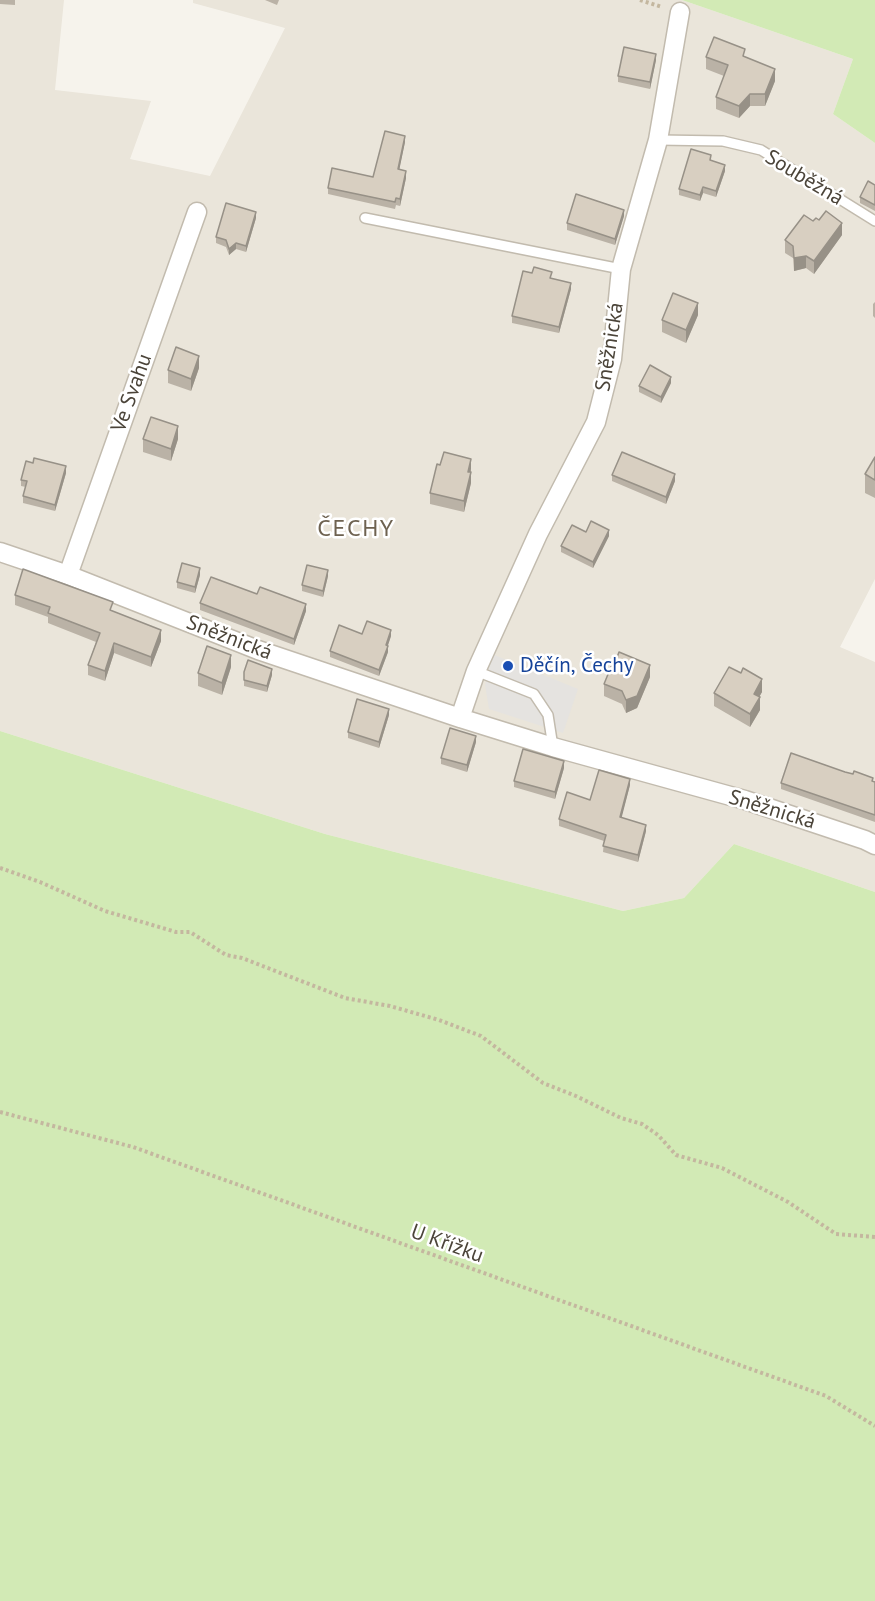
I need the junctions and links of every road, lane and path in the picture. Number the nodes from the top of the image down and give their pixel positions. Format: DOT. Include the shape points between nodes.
graph roads {
  1 [pos="680,12"];
  2 [pos="658,140"];
  3 [pos="197,212"];
  4 [pos="365,218"];
  5 [pos="875,221"];
  6 [pos="621,269"];
  7 [pos="0,552"];
  8 [pos="68,574"];
  9 [pos="476,671"];
  10 [pos="460,718"];
  11 [pos="553,747"];
  12 [pos="875,845"];
  13 [pos="0,868"];
  14 [pos="0,1112"];
  15 [pos="875,1237"];
  16 [pos="875,1426"];
  1 -- 2 [label="street, Sněžnická"];
  2 -- 5 [label="lane, Souběžná" via="723,141 761,150"];
  2 -- 6 [label="street, Sněžnická"];
  3 -- 8 [label="street, Ve Svahu"];
  4 -- 6 [label="lane"];
  6 -- 9 [label="street, Sněžnická" via="612,359 596,422 538,534"];
  7 -- 8 [label="street, Sněžnická"];
  8 -- 10 [label="street, Sněžnická" via="258,650"];
  9 -- 10 [label="street, Sněžnická"];
  9 -- 11 [label="lane" via="534,694 548,715"];
  10 -- 11 [label="street, Sněžnická"];
  11 -- 12 [label="street, Sněžnická" via="745,800"];
  13 -- 15 [label="path" via="105,911 176,932 190,932 226,956 242,958 345,998 390,1006 481,1036 543,1083 642,1124 676,1155 722,1168 788,1202 836,1234"];
  14 -- 16 [label="path, U Křížku" via="133,1147 826,1396"];
}
